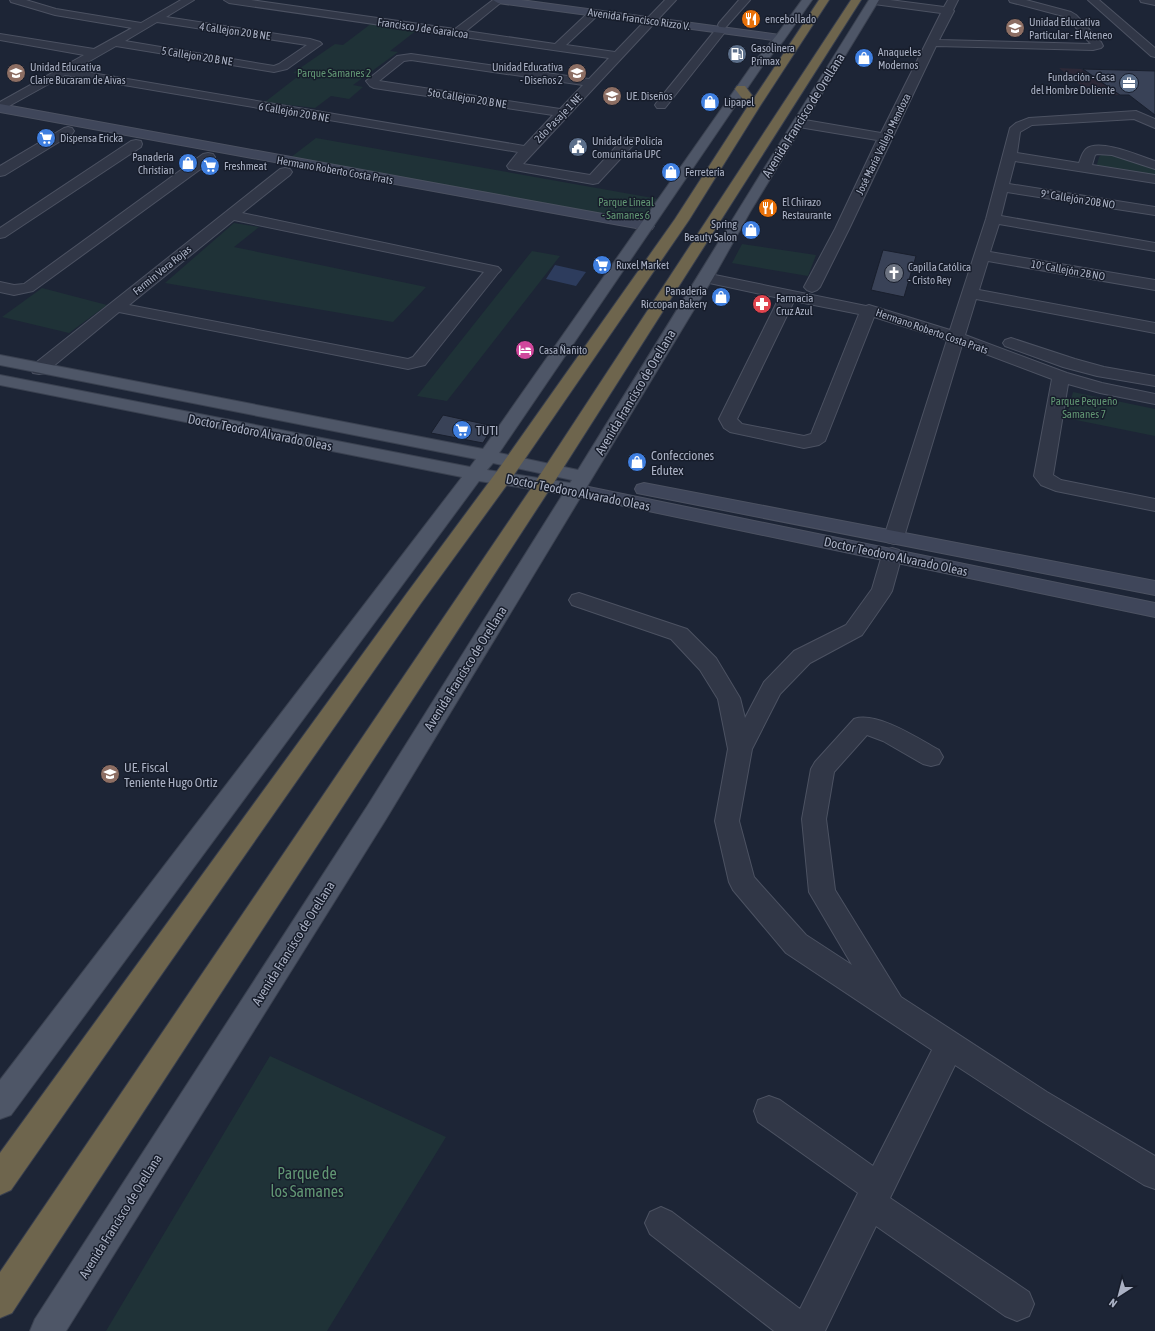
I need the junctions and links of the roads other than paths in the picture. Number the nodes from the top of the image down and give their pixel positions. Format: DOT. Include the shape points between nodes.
graph roads {
  1 [pos="15,0"];
  2 [pos="189,0"];
  3 [pos="229,0"];
  4 [pos="499,0"];
  5 [pos="541,0"];
  6 [pos="671,0"];
  7 [pos="745,0"];
  8 [pos="806,0"];
  9 [pos="824,0"];
  10 [pos="856,0"];
  11 [pos="911,0"];
  12 [pos="1014,0"];
  13 [pos="1093,0"];
  14 [pos="874,1"];
  15 [pos="274,3"];
  16 [pos="951,5"];
  17 [pos="594,13"];
  18 [pos="654,18"];
  19 [pos="155,19"];
  20 [pos="143,26"];
  21 [pos="722,27"];
  22 [pos="457,33"];
  23 [pos="781,36"];
  24 [pos="0,37"];
  25 [pos="114,42"];
  26 [pos="932,43"];
  27 [pos="558,48"];
  28 [pos="95,53"];
  29 [pos="1155,54"];
  30 [pos="617,56"];
  31 [pos="280,69"];
  32 [pos="62,71"];
  33 [pos="592,83"];
  34 [pos="741,89"];
  35 [pos="660,106"];
  36 [pos="754,106"];
  37 [pos="562,113"];
  38 [pos="1,114"];
  39 [pos="799,123"];
  40 [pos="1155,124"];
  41 [pos="116,130"];
  42 [pos="68,131"];
  43 [pos="885,137"];
  44 [pos="104,138"];
  45 [pos="629,141"];
  46 [pos="136,144"];
  47 [pos="527,150"];
  48 [pos="1010,156"];
  49 [pos="208,157"];
  50 [pos="1155,165"];
  51 [pos="1085,168"];
  52 [pos="0,172"];
  53 [pos="285,172"];
  54 [pos="1155,179"];
  55 [pos="414,184"];
  56 [pos="1002,187"];
  57 [pos="404,194"];
  58 [pos="426,199"];
  59 [pos="1155,211"];
  60 [pos="231,215"];
  61 [pos="993,220"];
  62 [pos="0,234"];
  63 [pos="635,234"];
  64 [pos="1155,247"];
  65 [pos="981,255"];
  66 [pos="708,273"];
  67 [pos="1155,285"];
  68 [pos="0,287"];
  69 [pos="812,287"];
  70 [pos="969,293"];
  71 [pos="789,294"];
  72 [pos="116,307"];
  73 [pos="869,310"];
  74 [pos="1155,328"];
  75 [pos="958,332"];
  76 [pos="0,360"];
  77 [pos="39,369"];
  78 [pos="1061,377"];
  79 [pos="0,380"];
  80 [pos="1155,381"];
  81 [pos="1155,399"];
  82 [pos="488,456"];
  83 [pos="508,470"];
  84 [pos="474,474"];
  85 [pos="547,478"];
  86 [pos="579,484"];
  87 [pos="1155,505"];
  88 [pos="893,546"];
  89 [pos="1155,588"];
  90 [pos="579,600"];
  91 [pos="1155,610"];
  92 [pos="740,749"];
  93 [pos="931,757"];
  94 [pos="893,1008"];
  95 [pos="950,1045"];
  96 [pos="0,1104"];
  97 [pos="769,1111"];
  98 [pos="1155,1174"];
  99 [pos="0,1179"];
  100 [pos="874,1196"];
  101 [pos="661,1223"];
  102 [pos="0,1300"];
  103 [pos="1017,1304"];
  104 [pos="47,1331"];
  105 [pos="801,1331"];
  106 [pos="807,1331"];
  1 -- 20 [label="street" via="55,12"];
  2 -- 19 [label="street"];
  3 -- 15 [label="street, Francisco J de Garaicoa"];
  4 -- 17 [label="street, Avenida Francisco Rizzo V."];
  4 -- 22 [label="street"];
  5 -- 18 [label="street, Avenida Francisco Rizzo V."];
  6 -- 18 [label="street, 2do Pasaje 1 NE"];
  7 -- 21 [label="street"];
  8 -- 23 [label="main road"];
  9 -- 36 [label="highway"];
  10 -- 85 [label="highway, Avenida Francisco de Orellana"];
  11 -- 16 [label="street"];
  12 -- 26 [label="street" via="1072,17 1097,46"];
  13 -- 29 [label="street"];
  14 -- 16 [label="street"];
  14 -- 39 [label="main road, Avenida Francisco de Orellana"];
  15 -- 22 [label="street, Francisco J de Garaicoa"];
  16 -- 26 [label="street, José María Vallejo Mendoza"];
  17 -- 18 [label="street, Avenida Francisco Rizzo V."];
  17 -- 27 [label="street"];
  18 -- 21 [label="street, Avenida Francisco Rizzo V."];
  18 -- 30 [label="street, 2do Pasaje 1 NE"];
  19 -- 20 [label="street"];
  19 -- 31 [label="street, 4 Callejon 20 B NE" via="316,44"];
  20 -- 25 [label="street"];
  21 -- 23 [label="street, Avenida Francisco Rizzo V."];
  21 -- 35 [label="street"];
  22 -- 27 [label="street, Francisco J de Garaicoa"];
  23 -- 34 [label="main road"];
  24 -- 28 [label="street"];
  25 -- 28 [label="street"];
  25 -- 31 [label="street, 5 Callejon 20 B NE"];
  26 -- 43 [label="street, José María Vallejo Mendoza"];
  27 -- 30 [label="street, Francisco J de Garaicoa"];
  28 -- 32 [label="street"];
  30 -- 33 [label="street, 2do Pasaje 1 NE"];
  32 -- 38 [label="street"];
  32 -- 47 [label="street, 6 Callejón 20 B NE"];
  33 -- 37 [label="street, 2do Pasaje 1 NE"];
  33 -- 37 [label="street, 5to Callejon 20 B NE" via="406,57 401,58 372,82"];
  34 -- 36 [label="highway"];
  34 -- 63 [label="main road"];
  36 -- 83 [label="highway" via="682,220"];
  37 -- 47 [label="street, 2do Pasaje 1 NE"];
  38 -- 41 [label="street, Hermano Roberto Costa Prats"];
  38 -- 42 [label="street, Hermano Roberto Costa Prats"];
  39 -- 43 [label="street"];
  39 -- 66 [label="main road, Avenida Francisco de Orellana"];
  40 -- 48 [label="street" via="1136,115 1029,122 1014,131"];
  41 -- 44 [label="street"];
  41 -- 55 [label="street, Hermano Roberto Costa Prats"];
  42 -- 44 [label="street, Hermano Roberto Costa Prats"];
  42 -- 52 [label="street"];
  43 -- 69 [label="street, José María Vallejo Mendoza"];
  44 -- 46 [label="street, Hermano Roberto Costa Prats"];
  45 -- 47 [label="street, 2do Pasaje 1 NE" via="593,180 514,166"];
  46 -- 49 [label="street, Hermano Roberto Costa Prats"];
  46 -- 62 [label="street"];
  48 -- 51 [label="street"];
  48 -- 56 [label="street"];
  49 -- 53 [label="street, Hermano Roberto Costa Prats"];
  49 -- 68 [label="street" via="28,288 14,290"];
  50 -- 51 [label="street" via="1106,150 1098,150 1088,154"];
  51 -- 54 [label="street"];
  53 -- 57 [label="street, Hermano Roberto Costa Prats"];
  53 -- 60 [label="street, Fermin Vera Rojas"];
  55 -- 57 [label="street"];
  55 -- 63 [label="street, Hermano Roberto Costa Prats"];
  56 -- 59 [label="street, 9° Callejón 20B NO"];
  56 -- 61 [label="street"];
  57 -- 58 [label="street, Hermano Roberto Costa Prats"];
  60 -- 72 [label="street, Fermin Vera Rojas"];
  60 -- 72 [label="street" via="493,270 414,363"];
  61 -- 64 [label="street"];
  61 -- 65 [label="street"];
  63 -- 82 [label="main road"];
  65 -- 67 [label="street, 10° Callejón 2B NO"];
  65 -- 70 [label="street"];
  66 -- 69 [label="street, Hermano Roberto Costa Prats"];
  66 -- 71 [label="street, Hermano Roberto Costa Prats"];
  66 -- 86 [label="main road, Avenida Francisco de Orellana"];
  69 -- 75 [label="street, Hermano Roberto Costa Prats" via="896,304"];
  70 -- 74 [label="street"];
  70 -- 75 [label="street"];
  71 -- 73 [label="street, Hermano Roberto Costa Prats"];
  71 -- 73 [label="street" via="728,419 736,428 804,442 819,437"];
  72 -- 77 [label="street, Fermin Vera Rojas"];
  73 -- 75 [label="street, Hermano Roberto Costa Prats"];
  75 -- 78 [label="street, Hermano Roberto Costa Prats"];
  75 -- 80 [label="street, Hermano Roberto Costa Prats" via="1103,372"];
  75 -- 88 [label="street"];
  76 -- 77 [label="main road, Doctor Teodoro Alvarado Oleas"];
  77 -- 82 [label="main road, Doctor Teodoro Alvarado Oleas"];
  78 -- 81 [label="street, Hermano Roberto Costa Prats"];
  78 -- 87 [label="street" via="1044,476 1056,484"];
  79 -- 84 [label="main road, Doctor Teodoro Alvarado Oleas"];
  82 -- 83 [label="main road, Doctor Teodoro Alvarado Oleas"];
  82 -- 84 [label="main road"];
  83 -- 84 [label="main road, Doctor Teodoro Alvarado Oleas"];
  83 -- 85 [label="main road, Doctor Teodoro Alvarado Oleas"];
  83 -- 99 [label="highway"];
  84 -- 96 [label="main road"];
  85 -- 86 [label="main road, Doctor Teodoro Alvarado Oleas"];
  85 -- 102 [label="highway, Avenida Francisco de Orellana"];
  86 -- 88 [label="street, Doctor Teodoro Alvarado Oleas"];
  86 -- 104 [label="main road, Avenida Francisco de Orellana" via="377,812"];
  88 -- 89 [label="street, Doctor Teodoro Alvarado Oleas"];
  88 -- 91 [label="street, Doctor Teodoro Alvarado Oleas"];
  88 -- 92 [label="street" via="882,591 854,630 802,657 772,688"];
  90 -- 92 [label="street" via="679,634 708,664 729,698"];
  92 -- 94 [label="street" via="727,821 742,882 796,944"];
  93 -- 94 [label="street" via="891,734 862,725 823,769 814,819 822,892"];
  94 -- 95 [label="street"];
  95 -- 98 [label="street"];
  95 -- 100 [label="street"];
  97 -- 100 [label="street"];
  100 -- 103 [label="street"];
  100 -- 106 [label="street"];
  101 -- 105 [label="street"];
}
